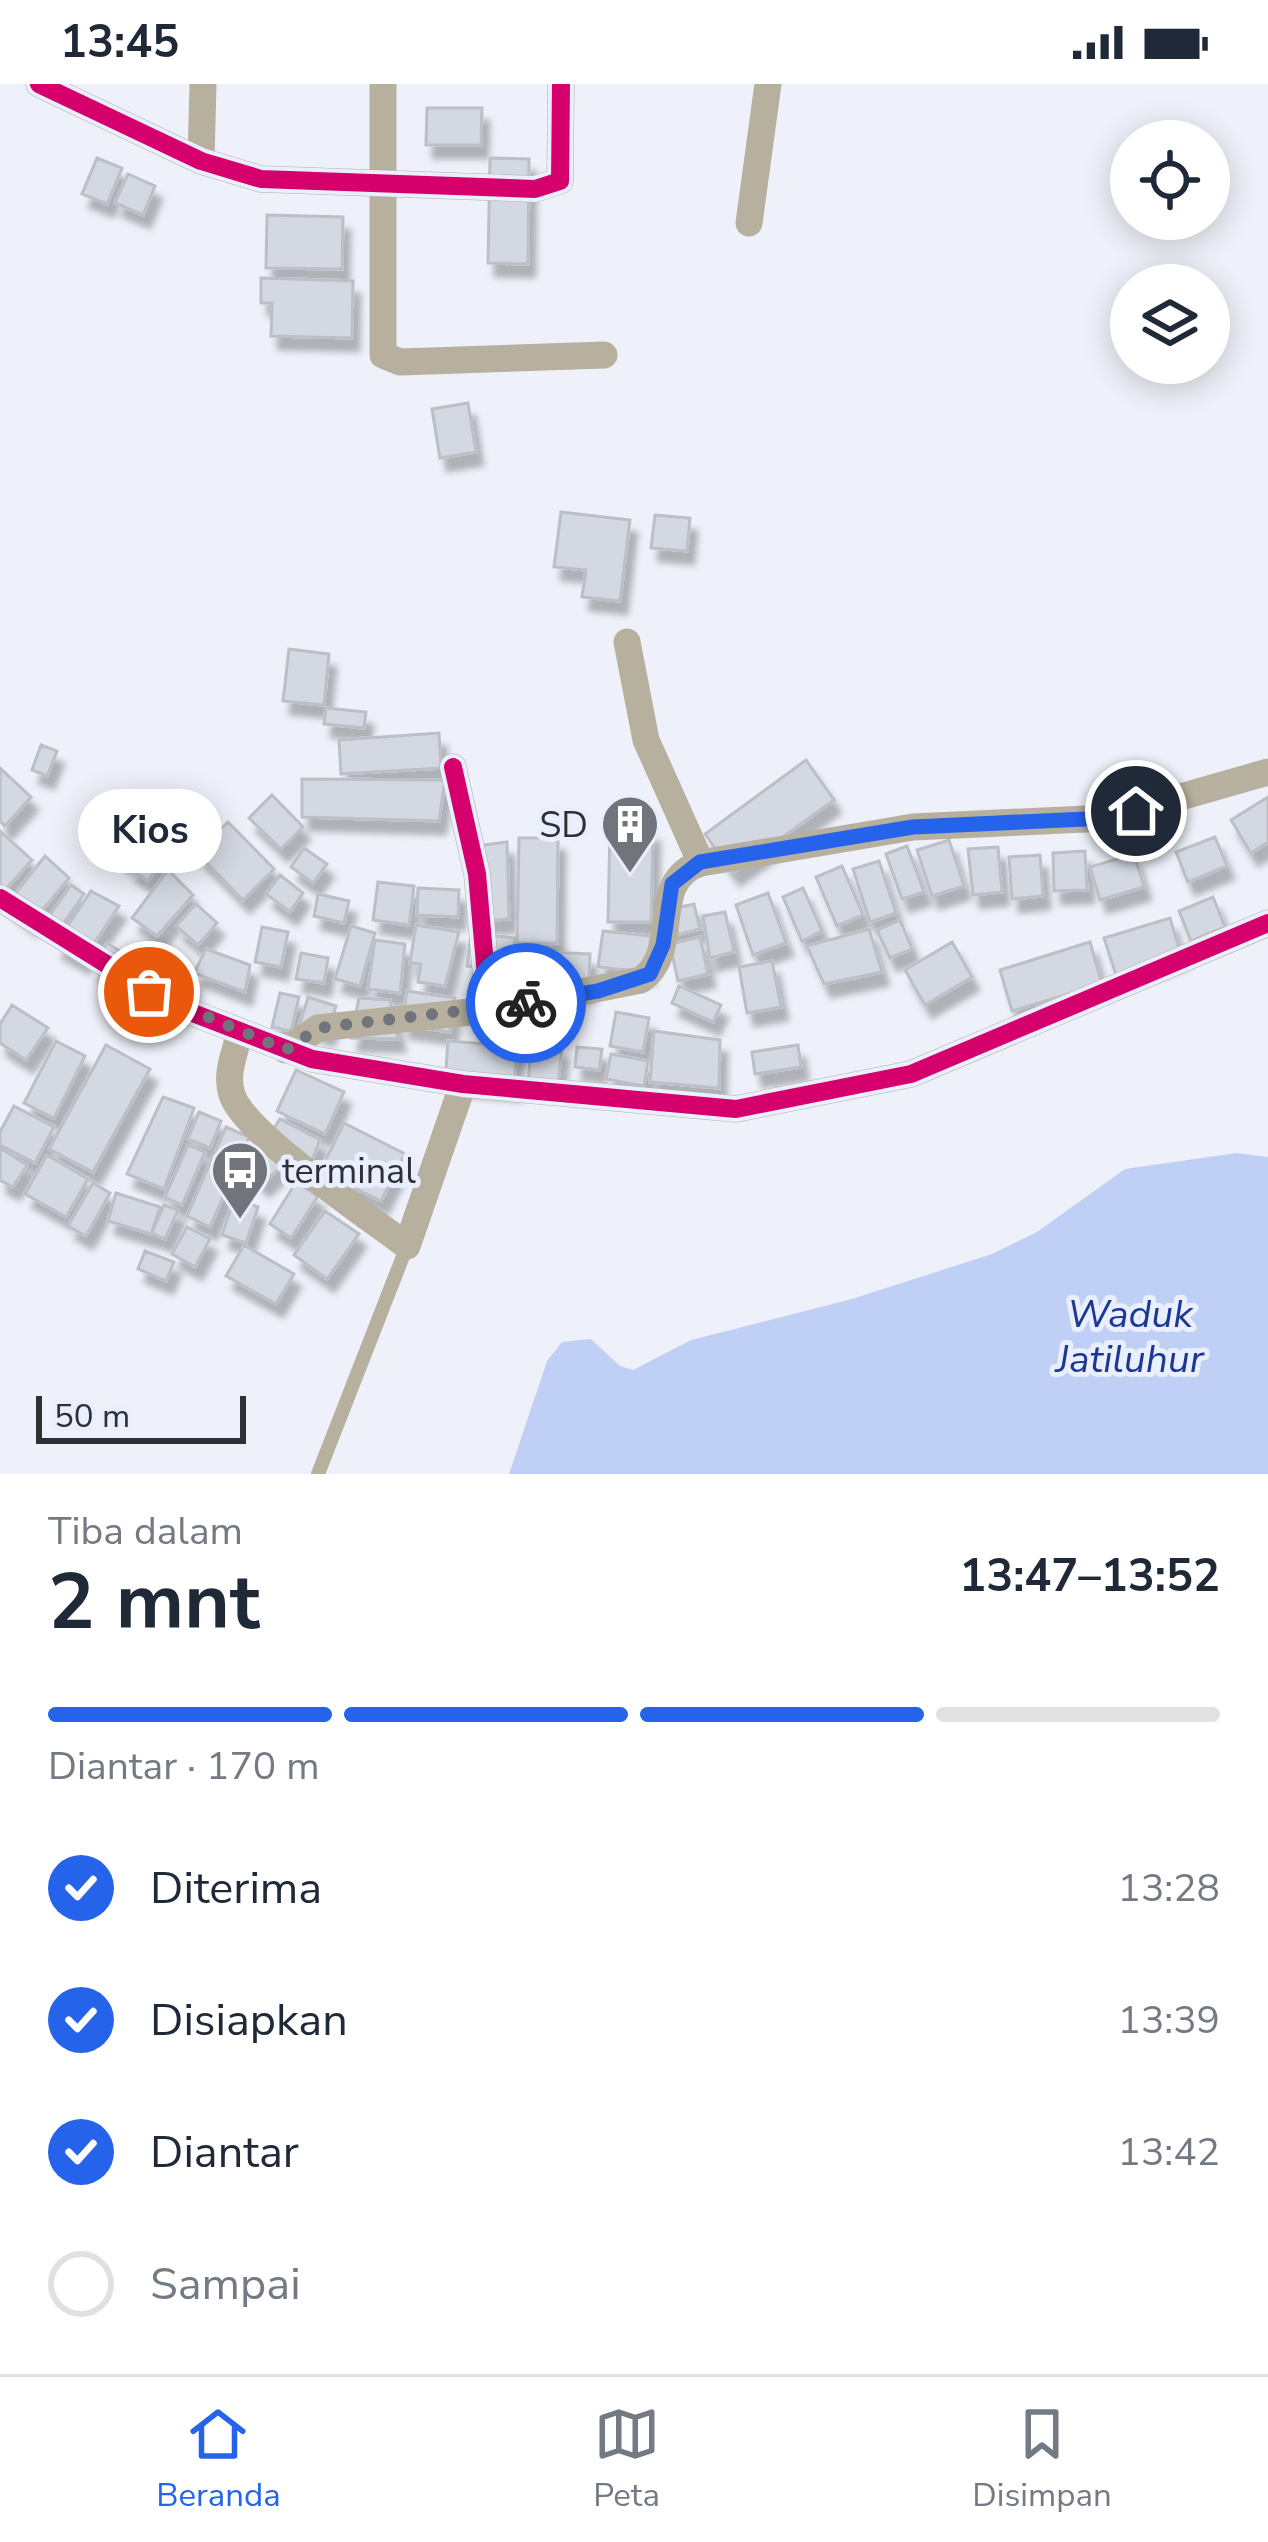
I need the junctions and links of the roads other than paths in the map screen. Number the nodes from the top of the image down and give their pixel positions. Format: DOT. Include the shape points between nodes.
graph roads {
  1 [pos="39,84"];
  2 [pos="203,84"];
  3 [pos="382,84"];
  4 [pos="561,84"];
  5 [pos="768,84"];
  6 [pos="202,160"];
  7 [pos="382,183"];
  8 [pos="749,223"];
  9 [pos="604,356"];
  10 [pos="627,642"];
  11 [pos="453,767"];
  12 [pos="1268,772"];
  13 [pos="700,862"];
  14 [pos="0,898"];
  15 [pos="1268,923"];
  16 [pos="489,1010"];
  17 [pos="240,1032"];
  18 [pos="286,1050"];
  19 [pos="464,1084"];
  20 [pos="407,1246"];
  21 [pos="318,1474"];
  1 -- 6 [label="street"];
  2 -- 6 [label="street"];
  3 -- 7 [label="street"];
  4 -- 7 [label="street" via="557,185"];
  5 -- 8 [label="street"];
  6 -- 7 [label="street" via="261,178"];
  7 -- 9 [label="street" via="380,350 388,359"];
  10 -- 13 [label="street" via="646,740"];
  11 -- 16 [label="street" via="477,874"];
  12 -- 13 [label="street" via="1107,818 913,827"];
  13 -- 16 [label="street" via="672,884 650,974"];
  14 -- 17 [label="street" via="141,988"];
  15 -- 19 [label="street" via="964,1054 819,1096 736,1109"];
  16 -- 18 [label="street" via="318,1028"];
  17 -- 18 [label="street"];
  17 -- 20 [label="street" via="229,1077 237,1107"];
  18 -- 19 [label="street" via="351,1069"];
  19 -- 20 [label="street"];
  20 -- 21 [label="lane"];
}
